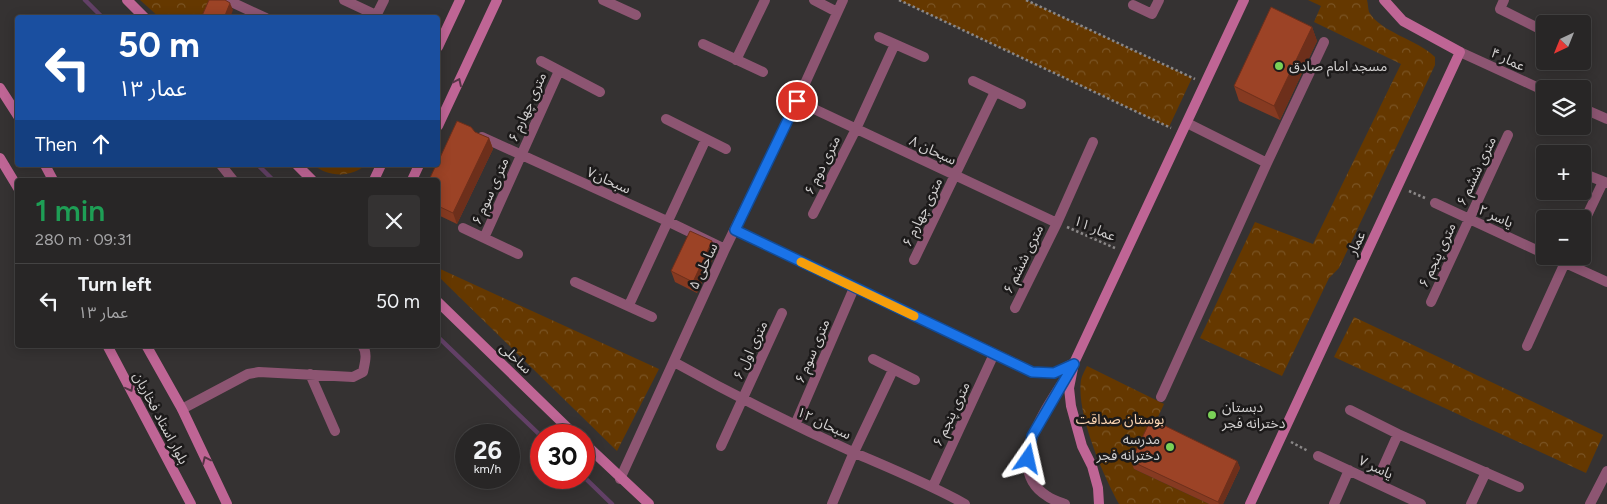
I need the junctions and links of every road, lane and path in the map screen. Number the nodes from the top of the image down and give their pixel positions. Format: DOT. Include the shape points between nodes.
graph roads {
  1 [pos="126,0"];
  2 [pos="227,0"];
  3 [pos="344,0"];
  4 [pos="384,0"];
  5 [pos="460,0"];
  6 [pos="497,0"];
  7 [pos="603,0"];
  8 [pos="764,0"];
  9 [pos="814,0"];
  10 [pos="843,0"];
  11 [pos="899,0"];
  12 [pos="1026,0"];
  13 [pos="1159,0"];
  14 [pos="1244,0"];
  15 [pos="1384,0"];
  16 [pos="1393,0"];
  17 [pos="1502,5"];
  18 [pos="1133,6"];
  19 [pos="837,12"];
  20 [pos="142,15"];
  21 [pos="260,15"];
  22 [pos="374,15"];
  23 [pos="376,15"];
  24 [pos="636,15"];
  25 [pos="1404,21"];
  26 [pos="1536,26"];
  27 [pos="879,37"];
  28 [pos="1324,42"];
  29 [pos="440,43"];
  30 [pos="703,44"];
  31 [pos="895,44"];
  32 [pos="1460,52"];
  33 [pos="924,57"];
  34 [pos="736,60"];
  35 [pos="541,61"];
  36 [pos="559,70"];
  37 [pos="763,72"];
  38 [pos="973,81"];
  39 [pos="1205,83"];
  40 [pos="1536,87"];
  41 [pos="0,88"];
  42 [pos="600,92"];
  43 [pos="995,92"];
  44 [pos="797,101"];
  45 [pos="1021,104"];
  46 [pos="15,111"];
  47 [pos="1591,112"];
  48 [pos="666,119"];
  49 [pos="1607,119"];
  50 [pos="440,122"];
  51 [pos="1187,123"];
  52 [pos="856,129"];
  53 [pos="1181,133"];
  54 [pos="1508,135"];
  55 [pos="482,137"];
  56 [pos="706,139"];
  57 [pos="1093,142"];
  58 [pos="726,149"];
  59 [pos="521,155"];
  60 [pos="0,158"];
  61 [pos="1267,163"];
  62 [pos="46,167"];
  63 [pos="222,167"];
  64 [pos="299,167"];
  65 [pos="955,175"];
  66 [pos="1591,177"];
  67 [pos="53,178"];
  68 [pos="231,178"];
  69 [pos="310,178"];
  70 [pos="1605,182"];
  71 [pos="15,183"];
  72 [pos="1398,186"];
  73 [pos="1435,203"];
  74 [pos="1590,210"];
  75 [pos="813,214"];
  76 [pos="1469,219"];
  77 [pos="667,221"];
  78 [pos="1057,222"];
  79 [pos="463,228"];
  80 [pos="735,230"];
  81 [pos="484,238"];
  82 [pos="725,249"];
  83 [pos="1536,250"];
  84 [pos="1126,253"];
  85 [pos="518,254"];
  86 [pos="914,260"];
  87 [pos="1564,265"];
  88 [pos="1575,265"];
  89 [pos="575,282"];
  90 [pos="1607,282"];
  91 [pos="854,288"];
  92 [pos="1431,302"];
  93 [pos="440,304"];
  94 [pos="629,305"];
  95 [pos="1015,308"];
  96 [pos="782,313"];
  97 [pos="652,317"];
  98 [pos="1527,346"];
  99 [pos="109,348"];
  100 [pos="148,348"];
  101 [pos="364,348"];
  102 [pos="994,354"];
  103 [pos="873,359"];
  104 [pos="674,362"];
  105 [pos="1074,364"];
  106 [pos="893,370"];
  107 [pos="310,374"];
  108 [pos="915,380"];
  109 [pos="1161,397"];
  110 [pos="742,399"];
  111 [pos="182,409"];
  112 [pos="1350,410"];
  113 [pos="564,424"];
  114 [pos="796,425"];
  115 [pos="335,431"];
  116 [pos="1398,434"];
  117 [pos="1281,437"];
  118 [pos="721,446"];
  119 [pos="854,452"];
  120 [pos="595,454"];
  121 [pos="1318,456"];
  122 [pos="1349,470"];
  123 [pos="1607,471"];
  124 [pos="1486,472"];
  125 [pos="620,479"];
  126 [pos="1376,483"];
  127 [pos="932,486"];
  128 [pos="1519,487"];
  129 [pos="191,504"];
  130 [pos="227,504"];
  131 [pos="649,504"];
  132 [pos="832,504"];
  133 [pos="965,504"];
  134 [pos="1065,504"];
  135 [pos="1099,504"];
  136 [pos="1250,504"];
  137 [pos="1334,504"];
  138 [pos="1421,504"];
  139 [pos="1471,504"];
  140 [pos="1590,504"];
  1 -- 20 [label="street"];
  2 -- 21 [label="street"];
  3 -- 22 [label="street"];
  4 -- 23 [label="street"];
  5 -- 29 [label="street"];
  50 -- 6 [label="street, one-way"];
  7 -- 24 [label="street"];
  8 -- 34 [label="street"];
  9 -- 19 [label="street"];
  10 -- 19 [label="street, ساحلی ۵"];
  11 -- 53 [label="path"];
  12 -- 39 [label="path"];
  13 -- 18 [label="street" via="1152,14"];
  14 -- 39 [label="street"];
  15 -- 25 [label="street"];
  16 -- 25 [label="street"];
  17 -- 26 [label="street"];
  19 -- 44 [label="street, ساحلی ۵"];
  25 -- 32 [label="street"];
  27 -- 31 [label="street"];
  28 -- 61 [label="street"];
  30 -- 34 [label="street"];
  31 -- 33 [label="street"];
  31 -- 52 [label="street"];
  32 -- 40 [label="street, عمار ۴"];
  32 -- 72 [label="street, عمار"];
  34 -- 37 [label="street"];
  35 -- 36 [label="street"];
  36 -- 42 [label="street"];
  36 -- 59 [label="street, ۶ متری چهارم"];
  38 -- 43 [label="street"];
  39 -- 51 [label="street"];
  41 -- 46 [label="street"];
  43 -- 45 [label="street"];
  43 -- 65 [label="street"];
  44 -- 52 [label="street, سبحان ۸"];
  44 -- 80 [label="street, ساحلی ۵"];
  47 -- 49 [label="street"];
  48 -- 56 [label="street"];
  51 -- 53 [label="street"];
  51 -- 61 [label="street"];
  52 -- 65 [label="street, سبحان ۸"];
  52 -- 75 [label="street, ۶ متری دوم"];
  53 -- 84 [label="street"];
  54 -- 76 [label="street, ۶ متری ششم"];
  55 -- 59 [label="street, سبحان۷"];
  56 -- 58 [label="street"];
  56 -- 77 [label="street"];
  57 -- 78 [label="street"];
  59 -- 77 [label="street, سبحان۷"];
  59 -- 81 [label="street, ۶ متر ی سوم"];
  60 -- 71 [label="street"];
  61 -- 109 [label="street"];
  62 -- 67 [label="street"];
  63 -- 68 [label="street"];
  64 -- 69 [label="street"];
  65 -- 78 [label="street, سبحان ۸"];
  65 -- 86 [label="street, ۶ متری چهارم"];
  66 -- 70 [label="street"];
  70 -- 74 [label="street"];
  72 -- 73 [label="path"];
  72 -- 117 [label="street, عمار"];
  73 -- 76 [label="street, یاسر ۲"];
  76 -- 83 [label="street, یاسر ۲"];
  76 -- 92 [label="street, ۶ متری پنجم"];
  77 -- 82 [label="street, سبحان۷"];
  77 -- 94 [label="street"];
  78 -- 84 [label="path, عمار ۱۱"];
  78 -- 95 [label="street, ۶ متری ششم"];
  79 -- 81 [label="street"];
  80 -- 82 [label="street, ساحلی ۵"];
  80 -- 91 [label="street"];
  81 -- 85 [label="street"];
  82 -- 104 [label="street, ساحلی ۵"];
  84 -- 105 [label="street"];
  87 -- 98 [label="street"];
  88 -- 90 [label="street"];
  89 -- 94 [label="street"];
  91 -- 102 [label="street"];
  91 -- 114 [label="street, ۶ متری سوم"];
  93 -- 113 [label="street, ساحلی"];
  94 -- 97 [label="street"];
  96 -- 110 [label="street, ۶ متری اول"];
  99 -- 129 [label="street, بلوار استاد فخاریان, one-way"];
  100 -- 111 [label="street, بلوار استاد فخاریان"];
  101 -- 107 [label="street" via="362,372 353,377"];
  102 -- 105 [label="street" via="1032,372 1054,373"];
  102 -- 127 [label="street, ۶ متری پنجم"];
  103 -- 106 [label="street"];
  104 -- 110 [label="street, سبحان ۱۲"];
  104 -- 125 [label="street, ساحلی ۵"];
  105 -- 134 [label="street" via="1032,436 1028,459 1028,471 1039,490"];
  105 -- 135 [label="street" via="1069,388 1071,406 1082,446 1092,466"];
  106 -- 108 [label="street"];
  106 -- 119 [label="street"];
  107 -- 111 [label="street" via="248,374"];
  107 -- 115 [label="street"];
  110 -- 114 [label="street, سبحان ۱۲"];
  110 -- 118 [label="street"];
  130 -- 111 [label="street, بلوار استاد فخاریان, one-way"];
  112 -- 116 [label="street"];
  114 -- 119 [label="street, سبحان ۱۲"];
  116 -- 124 [label="street"];
  116 -- 126 [label="street"];
  117 -- 121 [label="path"];
  117 -- 136 [label="street, عمار"];
  119 -- 127 [label="street, سبحان ۱۲"];
  119 -- 132 [label="street"];
  120 -- 125 [label="street"];
  121 -- 122 [label="street, یاسر ۷"];
  122 -- 126 [label="street, یاسر ۷"];
  122 -- 137 [label="street"];
  123 -- 140 [label="street"];
  124 -- 128 [label="street"];
  124 -- 139 [label="street"];
  125 -- 131 [label="street"];
  126 -- 138 [label="street, یاسر ۷"];
  127 -- 133 [label="street, سبحان ۱۲"];
}
